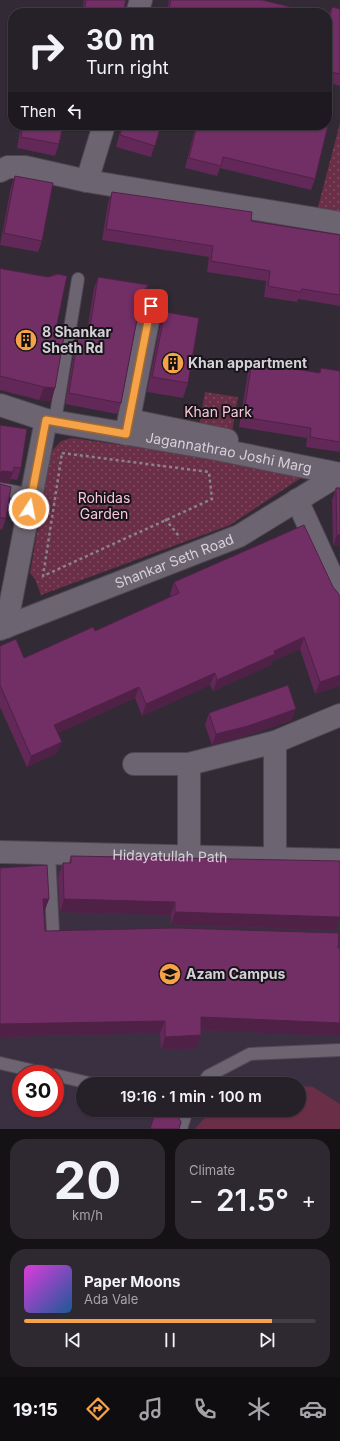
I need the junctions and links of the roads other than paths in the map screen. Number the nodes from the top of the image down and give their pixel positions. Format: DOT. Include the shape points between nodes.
graph roads {
  1 [pos="102,130"];
  2 [pos="0,171"];
  3 [pos="87,181"];
  4 [pos="340,223"];
  5 [pos="78,279"];
  6 [pos="151,306"];
  7 [pos="0,405"];
  8 [pos="51,421"];
  9 [pos="127,427"];
  10 [pos="227,440"];
  11 [pos="340,474"];
  12 [pos="0,489"];
  13 [pos="32,495"];
  14 [pos="297,500"];
  15 [pos="340,594"];
  16 [pos="3,628"];
  17 [pos="340,715"];
  18 [pos="275,742"];
  19 [pos="134,764"];
  20 [pos="189,764"];
  21 [pos="0,852"];
  22 [pos="49,853"];
  23 [pos="189,856"];
  24 [pos="275,859"];
  25 [pos="340,860"];
  26 [pos="53,932"];
  27 [pos="340,1050"];
  28 [pos="0,1063"];
  29 [pos="12,1066"];
  30 [pos="207,1077"];
  31 [pos="64,1078"];
  32 [pos="76,1080"];
  33 [pos="185,1117"];
  34 [pos="181,1129"];
  1 -- 3 [label="street"];
  2 -- 3 [label="street" via="8,167 25,167"];
  3 -- 4 [label="street"];
  5 -- 8 [label="lane"];
  6 -- 9 [label="street"];
  7 -- 8 [label="street, Jagannathrao Joshi Marg"];
  8 -- 9 [label="street, Jagannathrao Joshi Marg"];
  8 -- 13 [label="street"];
  9 -- 10 [label="street"];
  9 -- 11 [label="street, Jagannathrao Joshi Marg" via="216,449"];
  11 -- 14 [label="street, Shankar Seth Road"];
  12 -- 13 [label="lane"];
  13 -- 16 [label="street"];
  14 -- 15 [label="street"];
  14 -- 16 [label="street, Shankar Seth Road" via="239,536"];
  17 -- 18 [label="street"];
  18 -- 20 [label="street"];
  18 -- 24 [label="street"];
  19 -- 20 [label="street"];
  20 -- 23 [label="street"];
  21 -- 22 [label="street, Hidayatullah Path"];
  22 -- 23 [label="street, Hidayatullah Path"];
  22 -- 26 [label="lane"];
  23 -- 24 [label="street, Hidayatullah Path"];
  24 -- 25 [label="street, Hidayatullah Path"];
  27 -- 30 [label="lane" via="250,1054"];
  28 -- 29 [label="lane"];
  31 -- 32 [label="lane"];
  33 -- 34 [label="lane"];
}
